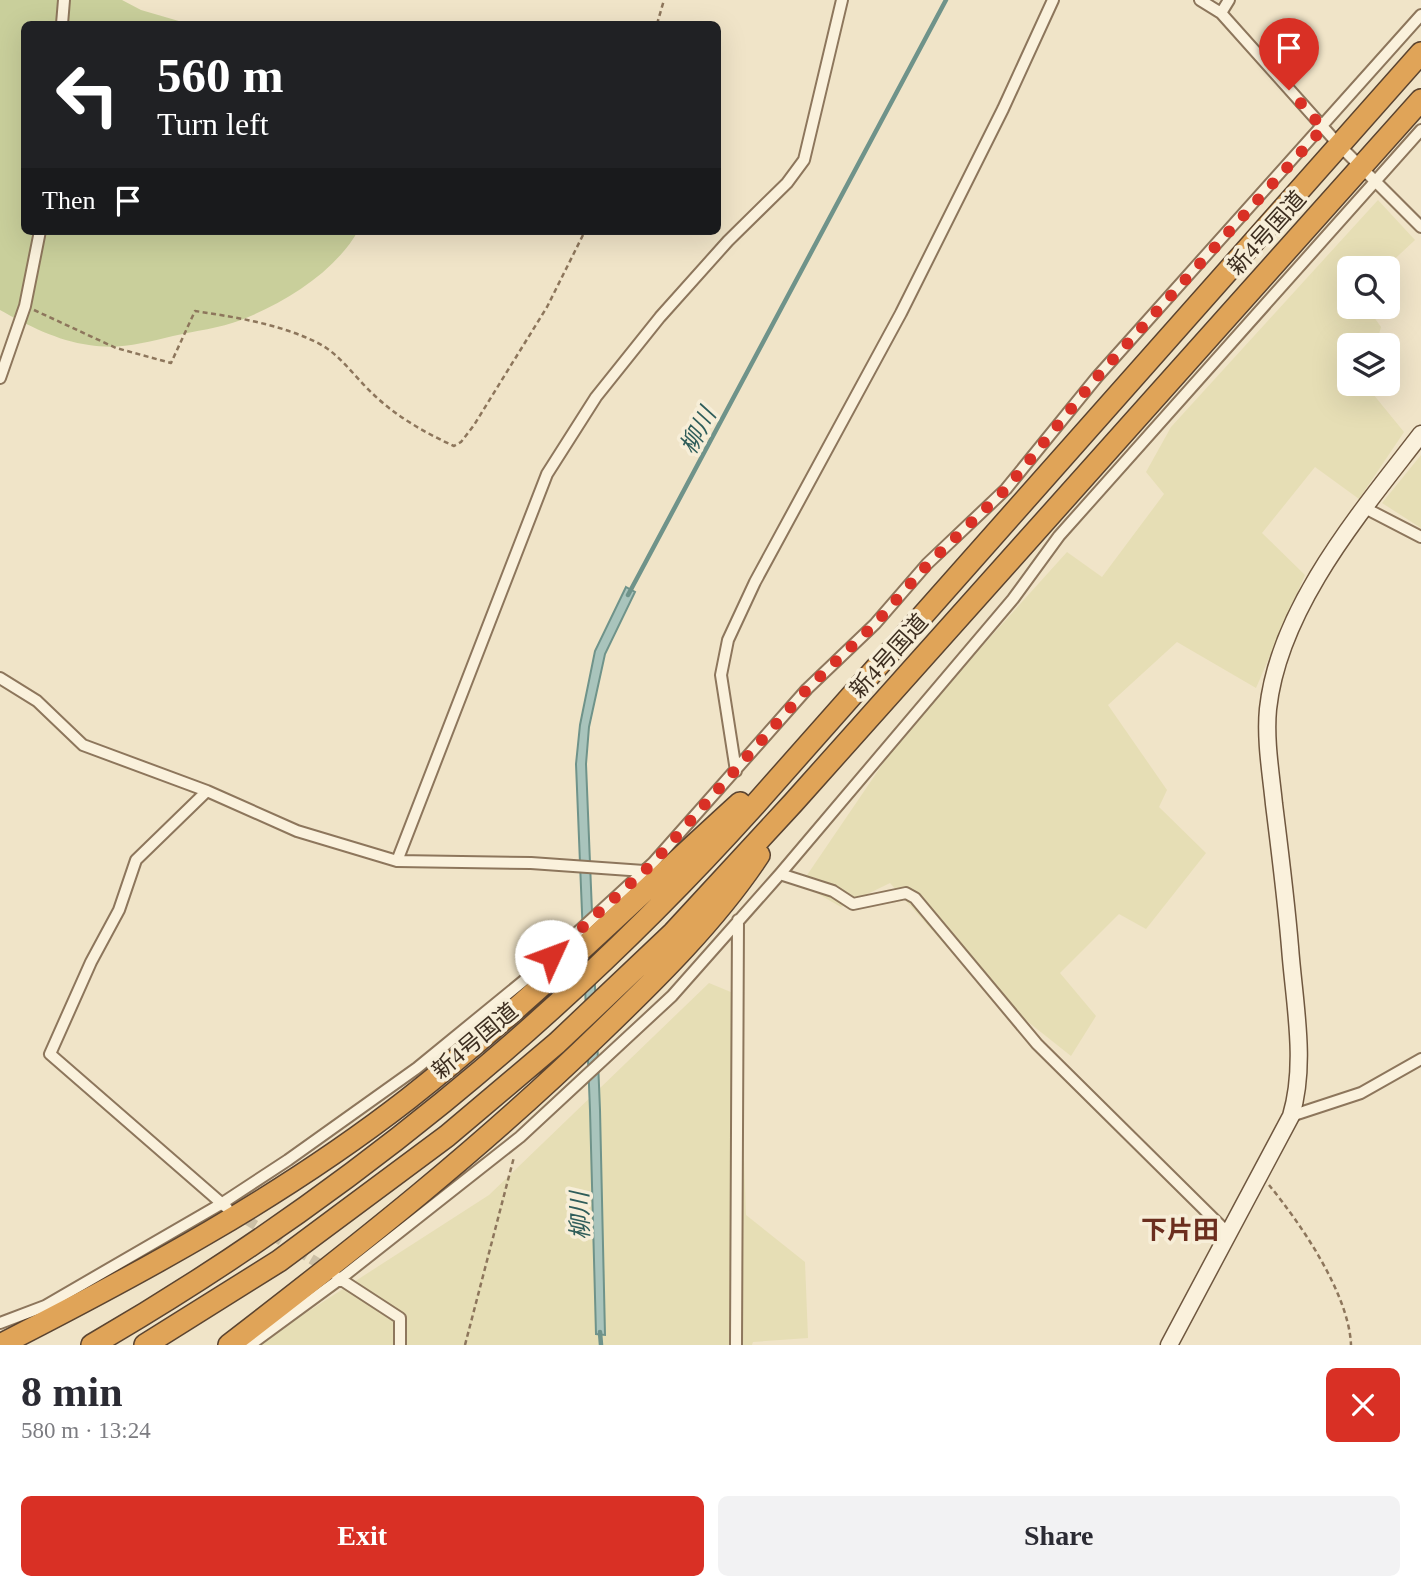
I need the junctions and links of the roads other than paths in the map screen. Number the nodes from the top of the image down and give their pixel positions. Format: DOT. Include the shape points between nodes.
graph roads {
  1 [pos="64,0"];
  2 [pos="842,0"];
  3 [pos="1054,0"];
  4 [pos="1200,0"];
  5 [pos="1229,0"];
  6 [pos="1221,13"];
  7 [pos="1421,15"];
  8 [pos="62,21"];
  9 [pos="1421,53"];
  10 [pos="1421,100"];
  11 [pos="1323,128"];
  12 [pos="1421,130"];
  13 [pos="1339,145"];
  14 [pos="1368,175"];
  15 [pos="1421,227"];
  16 [pos="39,235"];
  17 [pos="0,378"];
  18 [pos="1421,434"];
  19 [pos="1365,508"];
  20 [pos="1421,537"];
  21 [pos="0,678"];
  22 [pos="825,726"];
  23 [pos="736,771"];
  24 [pos="207,791"];
  25 [pos="793,803"];
  26 [pos="397,861"];
  27 [pos="644,871"];
  28 [pos="780,874"];
  29 [pos="738,920"];
  30 [pos="1421,1059"];
  31 [pos="1291,1116"];
  32 [pos="235,1213"];
  33 [pos="1228,1234"];
  34 [pos="329,1271"];
  35 [pos="0,1322"];
  36 [pos="0,1345"];
  37 [pos="92,1345"];
  38 [pos="145,1345"];
  39 [pos="229,1345"];
  40 [pos="250,1345"];
  41 [pos="400,1345"];
  42 [pos="736,1345"];
  43 [pos="1169,1345"];
  1 -- 8 [label="street"];
  2 -- 26 [label="street" via="803,160 787,183 660,317 596,397 547,474"];
  3 -- 23 [label="street" via="901,313 728,640 721,675"];
  4 -- 6 [label="street"];
  5 -- 6 [label="street"];
  6 -- 11 [label="street"];
  7 -- 11 [label="street"];
  9 -- 13 [label="highway, 新4号国道"];
  10 -- 14 [label="highway, 新4号国道"];
  11 -- 13 [label="street"];
  11 -- 23 [label="street" via="1097,377 1006,489 807,689"];
  12 -- 14 [label="street"];
  13 -- 14 [label="street"];
  13 -- 22 [label="highway, 新4号国道"];
  14 -- 15 [label="street"];
  14 -- 25 [label="highway, 新4号国道"];
  14 -- 28 [label="street" via="1059,536 1013,599"];
  16 -- 17 [label="street" via="25,306"];
  18 -- 19 [label="street"];
  19 -- 20 [label="street"];
  19 -- 31 [label="street" via="1303,602 1277,667 1268,710 1297,1035 1297,1094"];
  21 -- 24 [label="street" via="37,701 83,745"];
  22 -- 32 [label="highway" via="525,1003 406,1100"];
  22 -- 37 [label="highway, 新4号国道" via="696,870 542,1019 432,1112 322,1198"];
  23 -- 27 [label="street"];
  24 -- 26 [label="street" via="297,831"];
  24 -- 32 [label="street" via="136,860 119,910 50,1054"];
  25 -- 34 [label="highway" via="738,887 638,996 516,1113"];
  25 -- 38 [label="highway, 新4号国道" via="673,933 557,1043 447,1136 279,1261"];
  26 -- 27 [label="street" via="519,862"];
  27 -- 32 [label="street" via="532,974"];
  28 -- 29 [label="street"];
  28 -- 33 [label="street" via="833,891 853,904 906,894 915,898 1037,1044"];
  29 -- 34 [label="street" via="672,996 520,1137"];
  29 -- 42 [label="street"];
  30 -- 31 [label="street" via="1361,1093"];
  31 -- 33 [label="street"];
  32 -- 35 [label="street" via="45,1306"];
  32 -- 36 [label="highway" via="122,1282"];
  33 -- 43 [label="street"];
  34 -- 39 [label="highway"];
  34 -- 40 [label="street"];
  34 -- 41 [label="street" via="400,1318"];
}
